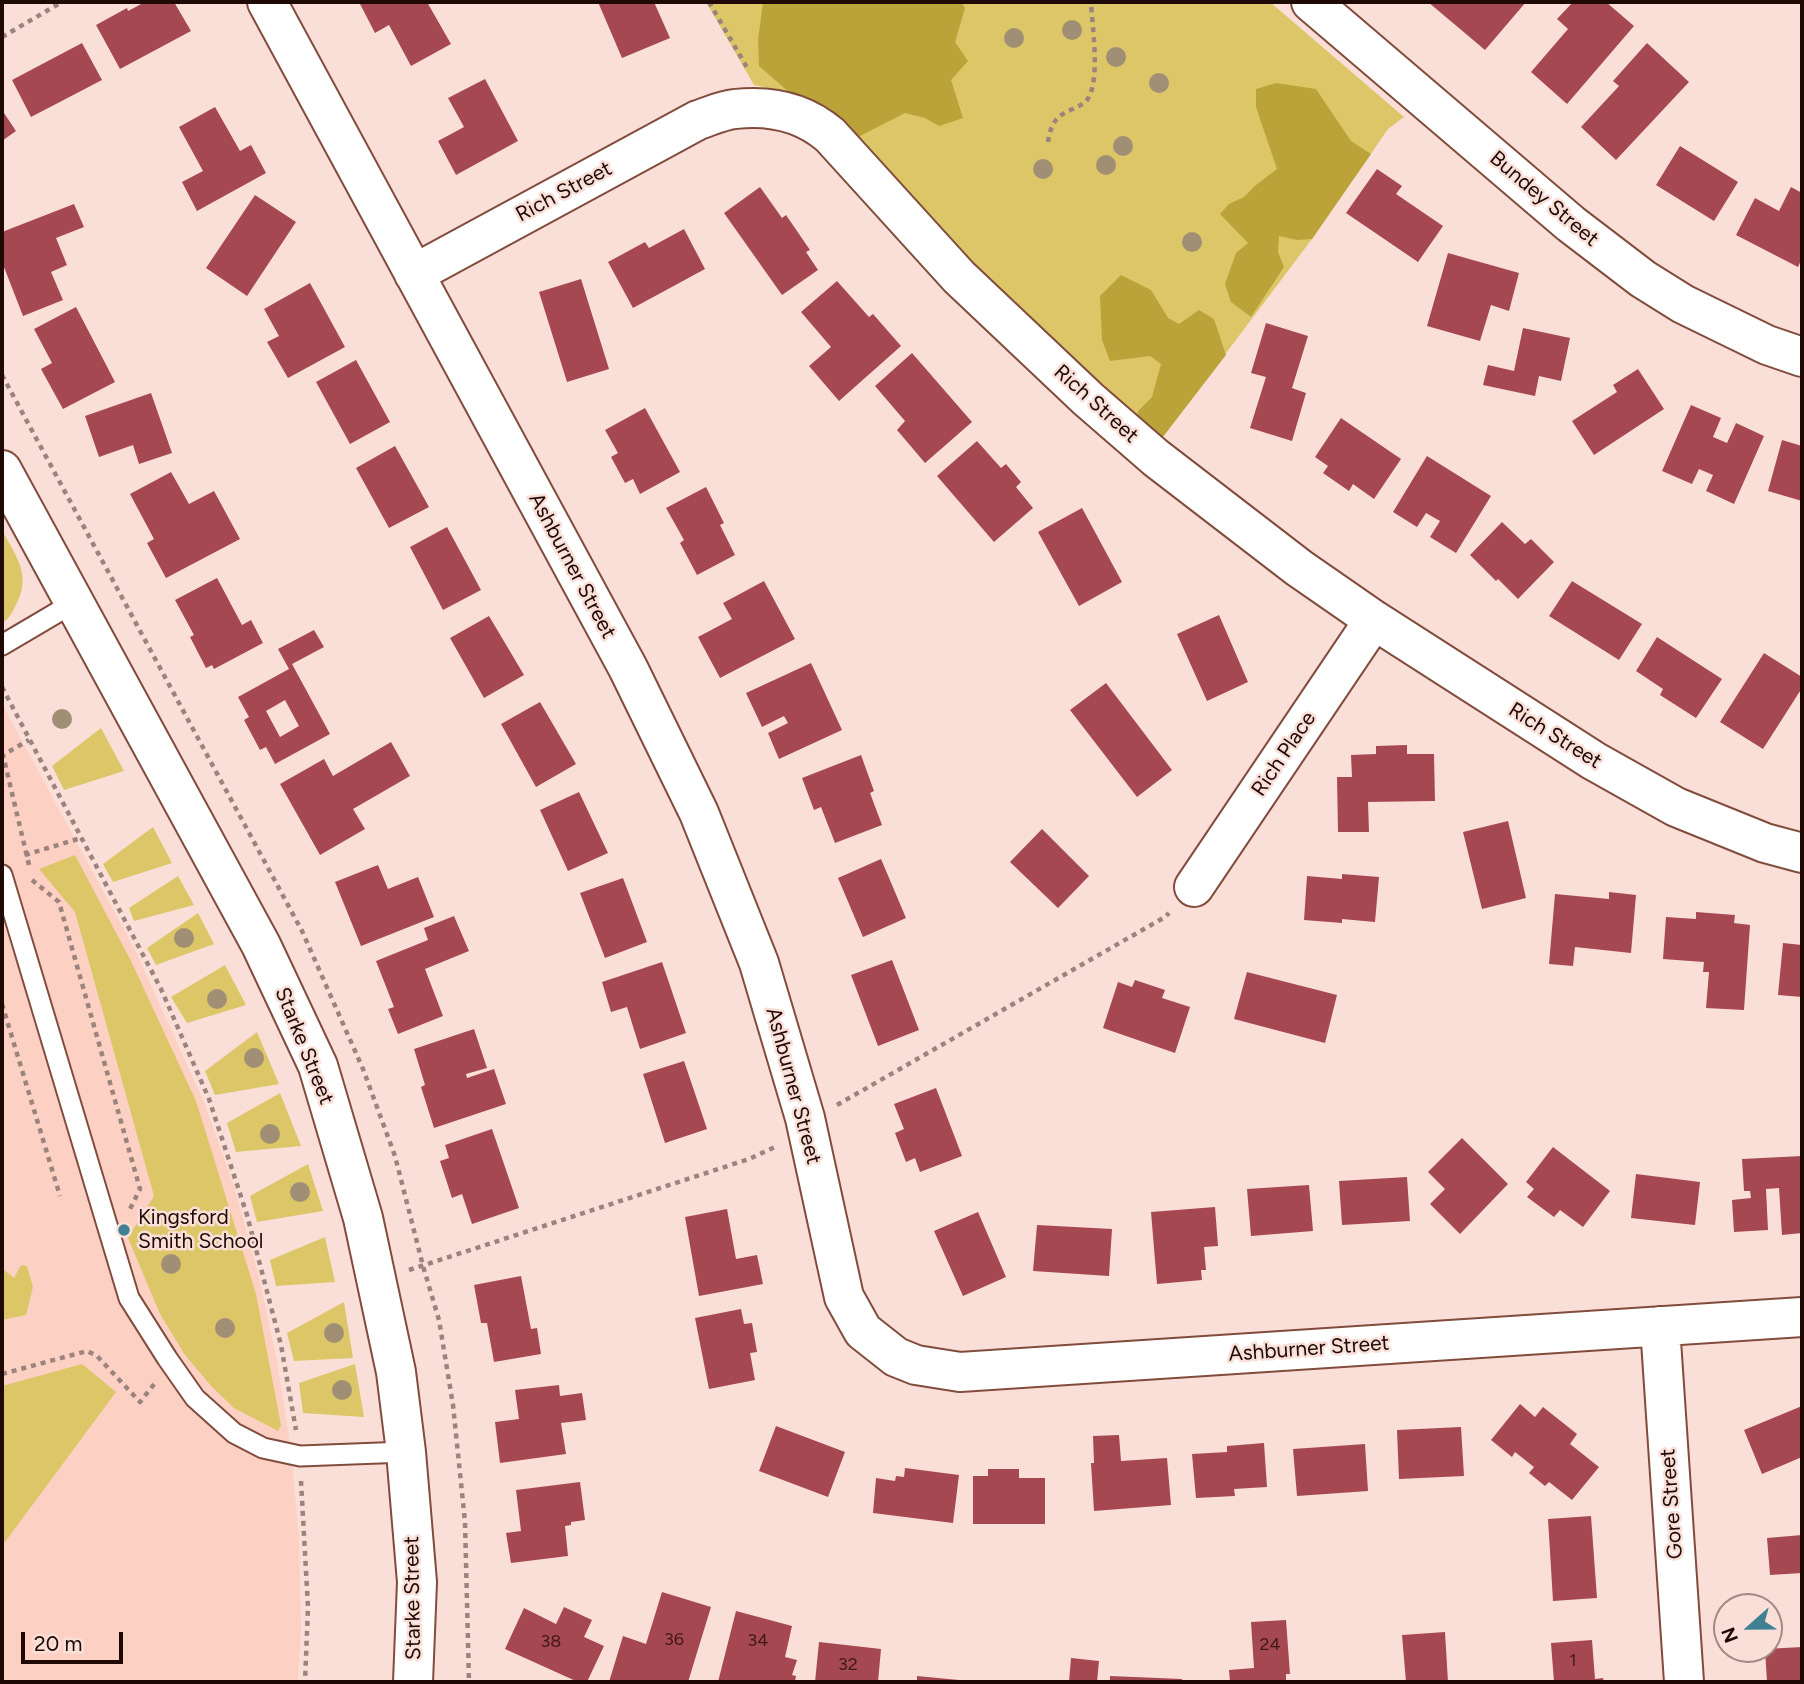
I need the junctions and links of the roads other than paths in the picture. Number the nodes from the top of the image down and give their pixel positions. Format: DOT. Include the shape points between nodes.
graph roads {
  1 [pos="267,2"];
  2 [pos="1311,2"];
  3 [pos="414,274"];
  4 [pos="1802,358"];
  5 [pos="2,470"];
  6 [pos="75,602"];
  7 [pos="1374,620"];
  8 [pos="2,645"];
  9 [pos="1802,853"];
  10 [pos="2,875"];
  11 [pos="1194,887"];
  12 [pos="1802,1317"];
  13 [pos="1660,1326"];
  14 [pos="406,1452"];
  15 [pos="413,1682"];
  16 [pos="1684,1682"];
  1 -- 3 [label="street, Ashburner Street"];
  2 -- 4 [label="street, Bundey Street" via="1571,224 1643,279 1683,304"];
  3 -- 7 [label="street, Rich Street" via="698,120 733,109 787,111 818,124 830,135 959,277 1156,458"];
  3 -- 13 [label="street, Ashburner Street" via="628,668 699,813 759,963 806,1118 844,1297 863,1331 896,1357 960,1372"];
  5 -- 6 [label="street, Starke Street"];
  6 -- 8 [label="lane"];
  6 -- 14 [label="street, Starke Street" via="261,945 317,1066 363,1218 396,1372"];
  7 -- 9 [label="street, Rich Street" via="1594,761 1676,807"];
  7 -- 11 [label="street, Rich Place"];
  10 -- 14 [label="lane" via="128,1298 170,1363 195,1398 234,1433 263,1448 300,1456"];
  12 -- 13 [label="street, Ashburner Street"];
  13 -- 16 [label="street, Gore Street"];
  14 -- 15 [label="street, Starke Street" via="417,1582"];
}
